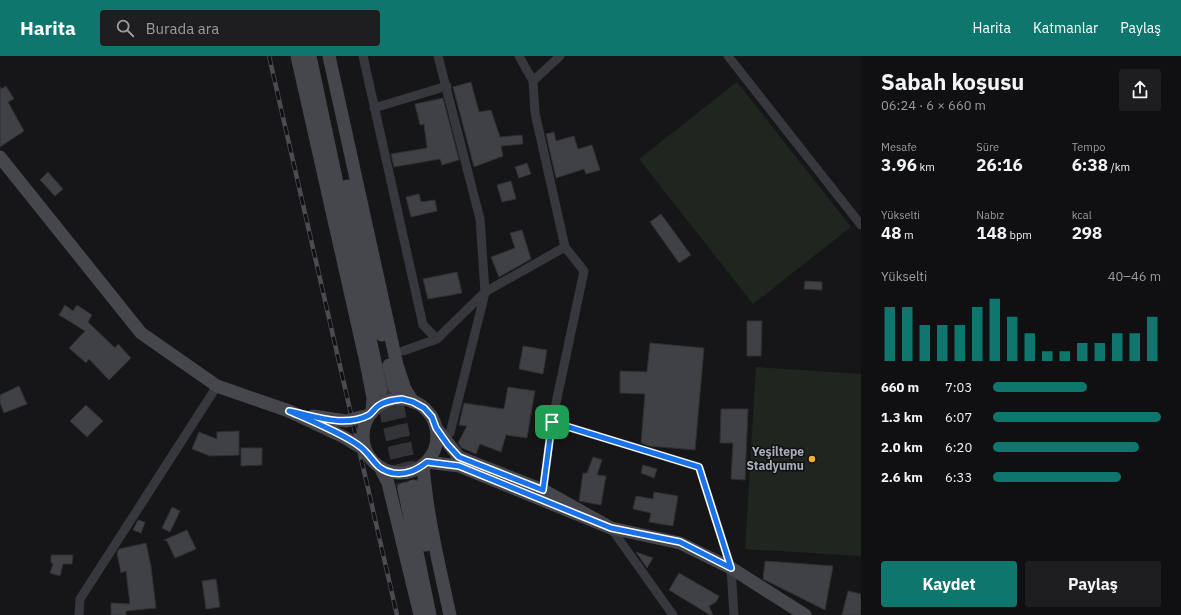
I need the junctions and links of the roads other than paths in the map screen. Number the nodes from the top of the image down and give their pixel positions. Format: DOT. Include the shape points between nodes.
graph roads {
  1 [pos="297,56"];
  2 [pos="310,56"];
  3 [pos="318,56"];
  4 [pos="329,56"];
  5 [pos="363,56"];
  6 [pos="438,56"];
  7 [pos="519,56"];
  8 [pos="560,56"];
  9 [pos="728,56"];
  10 [pos="533,81"];
  11 [pos="447,86"];
  12 [pos="374,108"];
  13 [pos="0,157"];
  14 [pos="861,225"];
  15 [pos="565,247"];
  16 [pos="485,292"];
  17 [pos="438,339"];
  18 [pos="403,351"];
  19 [pos="217,386"];
  20 [pos="394,387"];
  21 [pos="381,390"];
  22 [pos="413,402"];
  23 [pos="289,411"];
  24 [pos="371,413"];
  25 [pos="552,422"];
  26 [pos="436,428"];
  27 [pos="450,433"];
  28 [pos="365,450"];
  29 [pos="425,463"];
  30 [pos="381,469"];
  31 [pos="518,485"];
  32 [pos="543,490"];
  33 [pos="611,528"];
  34 [pos="731,568"];
  35 [pos="79,615"];
  36 [pos="420,615"];
  37 [pos="430,615"];
  38 [pos="442,615"];
  39 [pos="450,615"];
  40 [pos="673,615"];
  41 [pos="734,615"];
  42 [pos="805,615"];
  1 -- 24 [label="main road" via="366,362 373,398"];
  2 -- 21 [label="main road"];
  3 -- 20 [label="main road"];
  4 -- 22 [label="main road" via="397,365 405,389"];
  5 -- 12 [label="street"];
  6 -- 11 [label="street"];
  7 -- 10 [label="street"];
  8 -- 10 [label="street"];
  9 -- 14 [label="street"];
  10 -- 15 [label="street" via="535,114"];
  11 -- 12 [label="street"];
  11 -- 16 [label="street" via="480,219"];
  12 -- 17 [label="street" via="423,325"];
  13 -- 19 [label="main road" via="141,333"];
  15 -- 16 [label="street"];
  15 -- 25 [label="street" via="584,271"];
  16 -- 17 [label="street"];
  16 -- 27 [label="street"];
  17 -- 18 [label="street"];
  19 -- 23 [label="main road"];
  19 -- 35 [label="street" via="80,599"];
  22 -- 24 [label="main road, bridge" via="402,399 389,400"];
  22 -- 26 [label="main road, bridge" via="424,408 432,417"];
  23 -- 24 [label="main road, bridge" via="346,421"];
  23 -- 28 [label="main road, bridge"];
  24 -- 28 [label="main road, bridge" via="364,426 362,438"];
  25 -- 32 [label="street"];
  25 -- 34 [label="street" via="699,467"];
  26 -- 29 [label="main road, bridge" via="434,452"];
  26 -- 31 [label="main road" via="459,457"];
  28 -- 30 [label="main road, bridge"];
  29 -- 30 [label="main road, bridge" via="406,473 393,473"];
  29 -- 31 [label="main road" via="459,466"];
  29 -- 39 [label="main road" via="426,497"];
  30 -- 36 [label="main road" via="388,483"];
  31 -- 32 [label="main road"];
  31 -- 33 [label="main road"];
  32 -- 33 [label="main road"];
  33 -- 34 [label="main road" via="680,542"];
  33 -- 40 [label="street"];
  34 -- 41 [label="street"];
  34 -- 42 [label="main road"];
  37 -- 38 [label="main road" via="409,488"];
}
